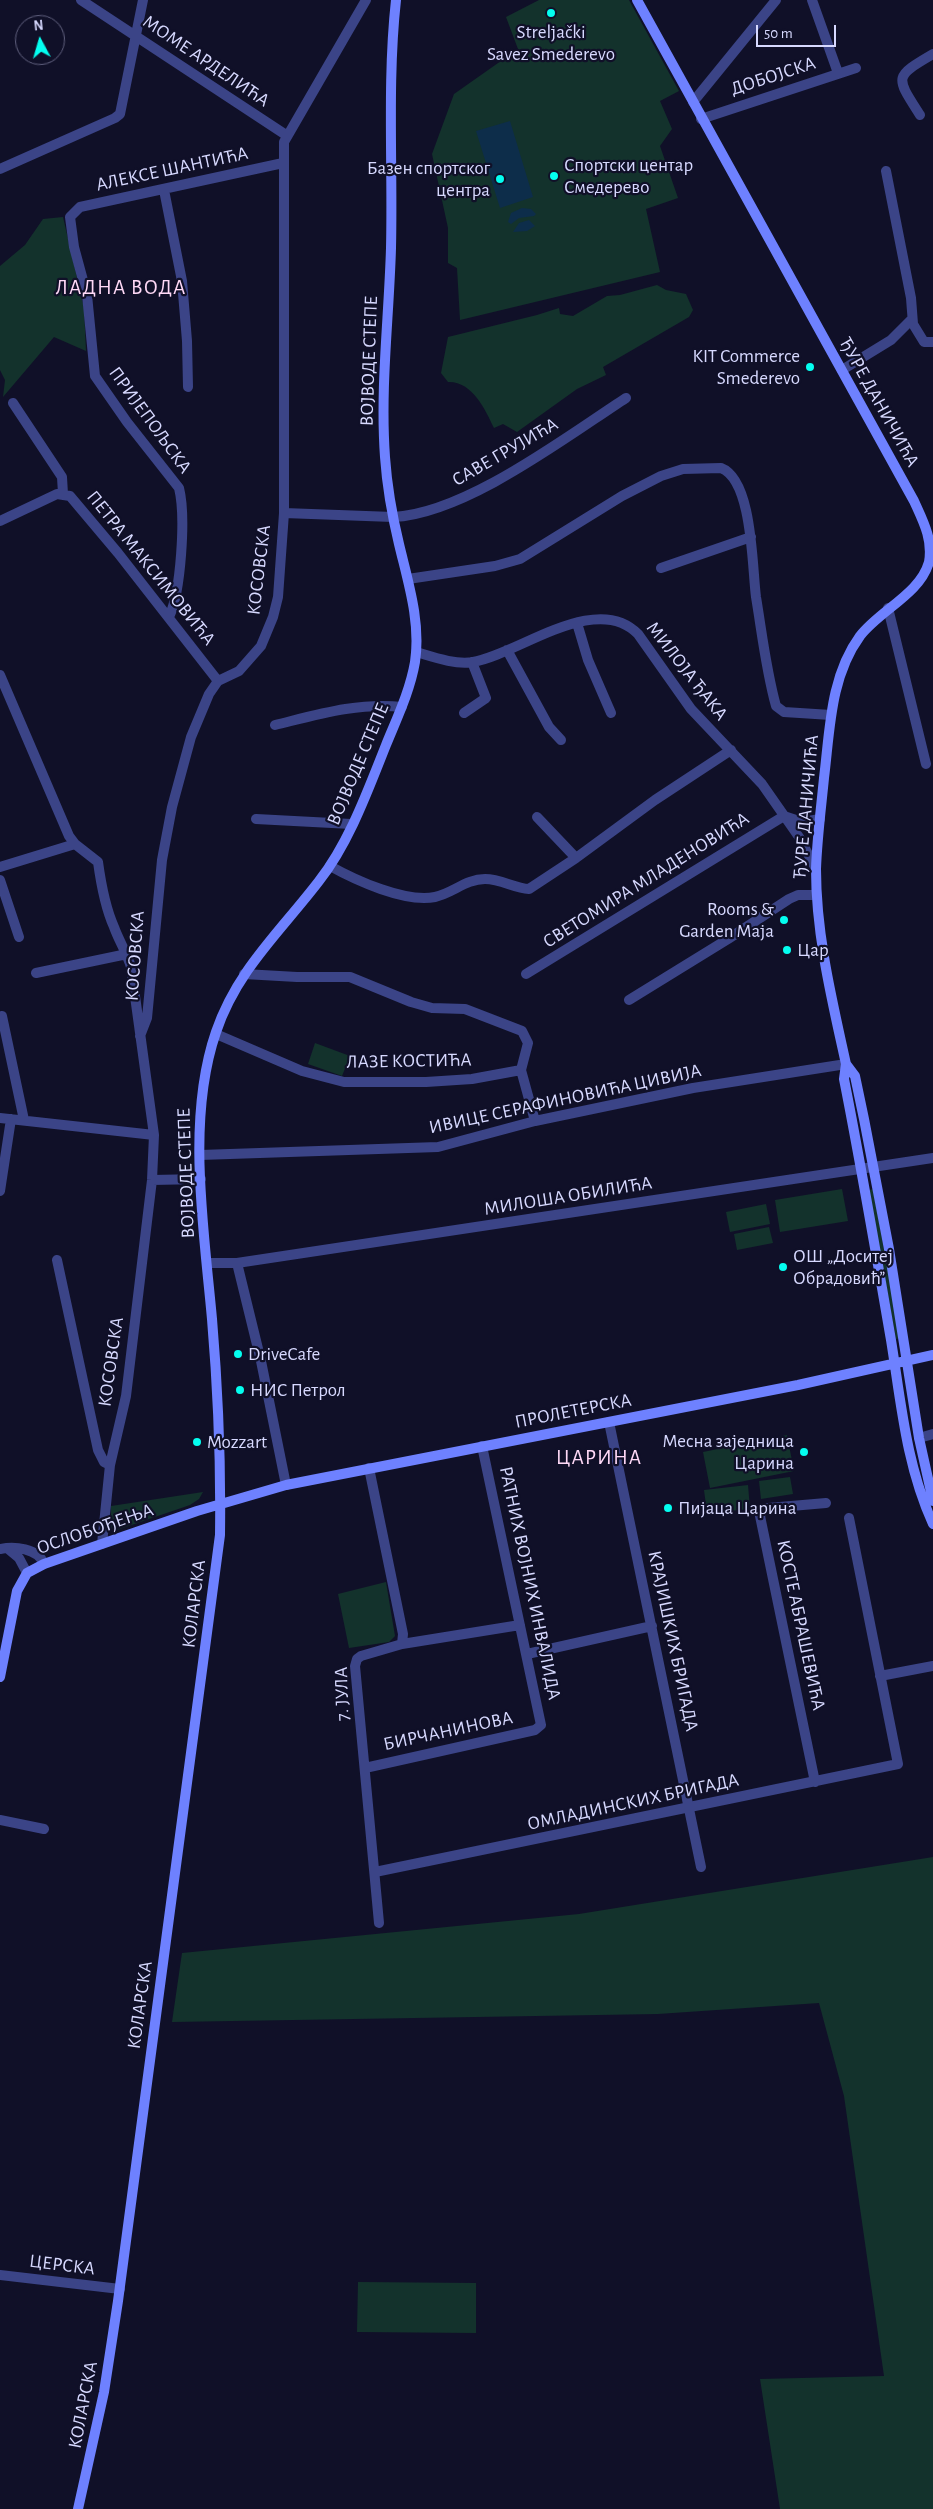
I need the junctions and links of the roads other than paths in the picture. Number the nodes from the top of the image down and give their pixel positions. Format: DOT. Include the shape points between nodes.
graph roads {
  1 [pos="81,0"];
  2 [pos="143,0"];
  3 [pos="366,0"];
  4 [pos="396,0"];
  5 [pos="637,0"];
  6 [pos="776,0"];
  7 [pos="812,0"];
  8 [pos="136,35"];
  9 [pos="933,54"];
  10 [pos="856,68"];
  11 [pos="838,73"];
  12 [pos="693,102"];
  13 [pos="920,115"];
  14 [pos="701,119"];
  15 [pos="286,135"];
  16 [pos="283,163"];
  17 [pos="0,169"];
  18 [pos="886,171"];
  19 [pos="164,190"];
  20 [pos="71,215"];
  21 [pos="912,319"];
  22 [pos="933,342"];
  23 [pos="842,370"];
  24 [pos="188,387"];
  25 [pos="626,398"];
  26 [pos="13,403"];
  27 [pos="63,494"];
  28 [pos="284,513"];
  29 [pos="393,516"];
  30 [pos="0,521"];
  31 [pos="931,532"];
  32 [pos="751,537"];
  33 [pos="660,568"];
  34 [pos="408,579"];
  35 [pos="888,608"];
  36 [pos="169,617"];
  37 [pos="577,623"];
  38 [pos="507,650"];
  39 [pos="416,652"];
  40 [pos="472,662"];
  41 [pos="0,675"];
  42 [pos="218,681"];
  43 [pos="402,707"];
  44 [pos="464,713"];
  45 [pos="611,713"];
  46 [pos="831,715"];
  47 [pos="275,725"];
  48 [pos="561,740"];
  49 [pos="731,750"];
  50 [pos="926,764"];
  51 [pos="784,816"];
  52 [pos="537,817"];
  53 [pos="256,819"];
  54 [pos="820,819"];
  55 [pos="351,824"];
  56 [pos="75,844"];
  57 [pos="576,858"];
  58 [pos="0,866"];
  59 [pos="330,866"];
  60 [pos="816,869"];
  61 [pos="0,880"];
  62 [pos="816,895"];
  63 [pos="19,937"];
  64 [pos="127,954"];
  65 [pos="36,973"];
  66 [pos="244,974"];
  67 [pos="526,974"];
  68 [pos="629,1000"];
  69 [pos="2,1016"];
  70 [pos="216,1034"];
  71 [pos="140,1036"];
  72 [pos="846,1064"];
  73 [pos="521,1070"];
  74 [pos="0,1118"];
  75 [pos="11,1119"];
  76 [pos="24,1120"];
  77 [pos="535,1121"];
  78 [pos="154,1135"];
  79 [pos="200,1154"];
  80 [pos="933,1158"];
  81 [pos="873,1167"];
  82 [pos="861,1168"];
  83 [pos="202,1179"];
  84 [pos="152,1180"];
  85 [pos="0,1191"];
  86 [pos="57,1260"];
  87 [pos="237,1263"];
  88 [pos="207,1264"];
  89 [pos="933,1356"];
  90 [pos="908,1361"];
  91 [pos="894,1364"];
  92 [pos="609,1422"];
  93 [pos="933,1434"];
  94 [pos="919,1438"];
  95 [pos="482,1446"];
  96 [pos="110,1465"];
  97 [pos="369,1468"];
  98 [pos="286,1485"];
  99 [pos="933,1501"];
  100 [pos="826,1503"];
  101 [pos="221,1504"];
  102 [pos="849,1518"];
  103 [pos="933,1524"];
  104 [pos="102,1544"];
  105 [pos="3,1548"];
  106 [pos="44,1564"];
  107 [pos="27,1573"];
  108 [pos="520,1625"];
  109 [pos="652,1626"];
  110 [pos="402,1644"];
  111 [pos="528,1654"];
  112 [pos="933,1666"];
  113 [pos="1,1672"];
  114 [pos="880,1676"];
  115 [pos="539,1728"];
  116 [pos="365,1768"];
  117 [pos="815,1782"];
  118 [pos="691,1808"];
  119 [pos="0,1820"];
  120 [pos="44,1829"];
  121 [pos="702,1867"];
  122 [pos="375,1872"];
  123 [pos="379,1923"];
  124 [pos="0,2275"];
  125 [pos="120,2289"];
  126 [pos="78,2509"];
  1 -- 8 [label="street, МОМЕ АРДЕЛИЋА"];
  2 -- 8 [label="street"];
  3 -- 15 [label="street"];
  4 -- 29 [label="street, ВОЈВОДЕ СТЕПЕ" via="384,416 385,459"];
  5 -- 12 [label="street, ЂУРЕ ДАНИЧИЋА"];
  6 -- 12 [label="street"];
  7 -- 11 [label="street"];
  8 -- 15 [label="street, МОМЕ АРДЕЛИЋА"];
  8 -- 17 [label="street" via="122,107 115,118"];
  9 -- 13 [label="street" via="906,70 902,76 904,87"];
  10 -- 11 [label="street, ДОБОЈСКА"];
  11 -- 14 [label="street, ДОБОЈСКА"];
  12 -- 14 [label="street, ЂУРЕ ДАНИЧИЋА"];
  14 -- 23 [label="street, ЂУРЕ ДАНИЧИЋА"];
  15 -- 16 [label="street, КОСОВСКА"];
  16 -- 19 [label="street, АЛЕКСЕ ШАНТИЋА"];
  16 -- 28 [label="street, КОСОВСКА"];
  18 -- 21 [label="street" via="911,298"];
  19 -- 20 [label="street, АЛЕКСЕ ШАНТИЋА" via="80,207"];
  19 -- 24 [label="street" via="182,281 188,341"];
  20 -- 36 [label="street, ПРИЈЕПОЉСКА" via="70,229 87,295 95,376 111,402 179,488 182,499 180,564 175,605"];
  21 -- 22 [label="street" via="924,342"];
  21 -- 23 [label="street" via="891,340"];
  23 -- 31 [label="street, ЂУРЕ ДАНИЧИЋА"];
  25 -- 29 [label="street, САВЕ ГРУЈИЋА" via="468,495 428,511"];
  26 -- 27 [label="street, ПЕТРА МАКСИМОВИЋА" via="62,477"];
  27 -- 30 [label="street"];
  27 -- 36 [label="street, ПЕТРА МАКСИМОВИЋА" via="77,502"];
  28 -- 29 [label="street"];
  28 -- 42 [label="street, КОСОВСКА" via="278,597 268,632 247,664"];
  29 -- 34 [label="street, ВОЈВОДЕ СТЕПЕ"];
  31 -- 35 [label="street, ЂУРЕ ДАНИЧИЋА" via="931,552 925,573"];
  32 -- 33 [label="street"];
  32 -- 34 [label="street" via="741,495 727,470 683,469 622,496 520,559"];
  32 -- 46 [label="street" via="756,596 776,706 784,712"];
  34 -- 39 [label="street, ВОЈВОДЕ СТЕПЕ" via="415,618"];
  35 -- 46 [label="street, ЂУРЕ ДАНИЧИЋА" via="870,624 853,647 839,679"];
  35 -- 50 [label="street"];
  36 -- 42 [label="street, ПЕТРА МАКСИМОВИЋА"];
  37 -- 38 [label="street, МИЛОЈА ЂАКА"];
  37 -- 45 [label="street" via="588,660"];
  37 -- 49 [label="street, МИЛОЈА ЂАКА" via="612,620 626,623 691,709"];
  38 -- 40 [label="street, МИЛОЈА ЂАКА"];
  38 -- 48 [label="street" via="549,727"];
  39 -- 40 [label="street, МИЛОЈА ЂАКА"];
  39 -- 43 [label="street, ВОЈВОДЕ СТЕПЕ"];
  40 -- 44 [label="street" via="486,698"];
  41 -- 56 [label="street"];
  42 -- 71 [label="street, КОСОВСКА" via="196,721 172,807 155,913 148,1018"];
  43 -- 47 [label="street" via="372,706"];
  43 -- 55 [label="street, ВОЈВОДЕ СТЕПЕ"];
  46 -- 54 [label="street, ЂУРЕ ДАНИЧИЋА"];
  49 -- 51 [label="street, МИЛОЈА ЂАКА" via="749,768"];
  49 -- 57 [label="street"];
  51 -- 54 [label="street" via="802,822"];
  51 -- 60 [label="street, МИЛОЈА ЂАКА"];
  51 -- 67 [label="street, СВЕТОМИРА МЛАДЕНОВИЋА"];
  52 -- 57 [label="street"];
  53 -- 55 [label="street"];
  54 -- 60 [label="street, ЂУРЕ ДАНИЧИЋА"];
  55 -- 59 [label="street, ВОЈВОДЕ СТЕПЕ"];
  56 -- 58 [label="street"];
  56 -- 64 [label="street, КОСОВСКА" via="98,862 114,927"];
  57 -- 59 [label="street" via="529,889 485,879 435,897 382,889"];
  59 -- 66 [label="street, ВОЈВОДЕ СТЕПЕ"];
  60 -- 62 [label="street, ЂУРЕ ДАНИЧИЋА"];
  61 -- 63 [label="street"];
  62 -- 68 [label="street" via="798,895 789,899"];
  62 -- 72 [label="street, ЂУРЕ ДАНИЧИЋА"];
  64 -- 65 [label="street"];
  64 -- 71 [label="street, КОСОВСКА"];
  66 -- 70 [label="street, ВОЈВОДЕ СТЕПЕ" via="223,1012"];
  66 -- 73 [label="street" via="350,977 432,1008 465,1009 522,1031 528,1043"];
  69 -- 76 [label="street"];
  70 -- 73 [label="street, ЛАЗЕ КОСТИЋА" via="302,1071 344,1082 472,1079"];
  70 -- 79 [label="street, ВОЈВОДЕ СТЕПЕ" via="202,1095"];
  71 -- 78 [label="street, КОСОВСКА"];
  72 -- 77 [label="street, ИВИЦЕ СЕРАФИНОВИЋА ЦИВИЈА" via="693,1088"];
  72 -- 81 [label="street, ЂУРЕ ДАНИЧИЋА" via="855,1076"];
  72 -- 82 [label="street, ЂУРЕ ДАНИЧИЋА" via="844,1079"];
  73 -- 77 [label="street"];
  74 -- 75 [label="street"];
  75 -- 76 [label="street"];
  75 -- 85 [label="street"];
  76 -- 78 [label="street"];
  77 -- 79 [label="street, ИВИЦЕ СЕРАФИНОВИЋА ЦИВИЈА" via="438,1147"];
  78 -- 84 [label="street, КОСОВСКА"];
  79 -- 83 [label="street, ВОЈВОДЕ СТЕПЕ"];
  80 -- 81 [label="street, МИЛОША ОБИЛИЋА"];
  81 -- 82 [label="street, МИЛОША ОБИЛИЋА"];
  81 -- 90 [label="street, ЂУРЕ ДАНИЧИЋА"];
  82 -- 87 [label="street, МИЛОША ОБИЛИЋА"];
  82 -- 91 [label="street, ЂУРЕ ДАНИЧИЋА"];
  83 -- 84 [label="street"];
  83 -- 88 [label="street, ВОЈВОДЕ СТЕПЕ"];
  84 -- 96 [label="street, КОСОВСКА" via="126,1396"];
  86 -- 96 [label="street" via="98,1450 104,1462"];
  87 -- 88 [label="street, МИЛОША ОБИЛИЋА"];
  87 -- 98 [label="street"];
  88 -- 101 [label="street, ВОЈВОДЕ СТЕПЕ"];
  89 -- 90 [label="street, ПРОЛЕТЕРСКА"];
  90 -- 91 [label="street, ПРОЛЕТЕРСКА"];
  90 -- 94 [label="street, ЂУРЕ ДАНИЧИЋА"];
  91 -- 92 [label="street, ПРОЛЕТЕРСКА"];
  91 -- 103 [label="street, ЂУРЕ ДАНИЧИЋА" via="908,1449"];
  92 -- 95 [label="street, ПРОЛЕТЕРСКА"];
  92 -- 109 [label="street, КРАЈИШКИХ БРИГАДА"];
  93 -- 94 [label="street"];
  94 -- 99 [label="street, ЂУРЕ ДАНИЧИЋА"];
  95 -- 97 [label="street, ПРОЛЕТЕРСКА"];
  95 -- 108 [label="street, РАТНИХ ВОЈНИХ ИНВАЛИДА"];
  96 -- 104 [label="street, КОСОВСКА"];
  97 -- 98 [label="street, ПРОЛЕТЕРСКА"];
  97 -- 110 [label="street" via="404,1634"];
  98 -- 101 [label="street, ПРОЛЕТЕРСКА"];
  100 -- 117 [label="street, КОСТЕ АБРАШЕВИЋА" via="768,1508 763,1509 760,1516"];
  101 -- 104 [label="street, ОСЛОБОЂЕЊА"];
  101 -- 125 [label="street, КОЛАРСКА" via="215,1582"];
  102 -- 114 [label="street"];
  104 -- 106 [label="street, ОСЛОБОЂЕЊА"];
  105 -- 106 [label="street" via="34,1552"];
  105 -- 107 [label="street" via="19,1558"];
  106 -- 107 [label="street, ОСЛОБОЂЕЊА"];
  107 -- 113 [label="street, ОСЛОБОЂЕЊА" via="17,1590"];
  108 -- 110 [label="street"];
  108 -- 111 [label="street, РАТНИХ ВОЈНИХ ИНВАЛИДА"];
  109 -- 111 [label="street"];
  109 -- 118 [label="street, КРАЈИШКИХ БРИГАДА"];
  110 -- 116 [label="street, 7. ЈУЛА" via="365,1654 356,1662"];
  111 -- 115 [label="street, РАТНИХ ВОЈНИХ ИНВАЛИДА" via="541,1719"];
  112 -- 114 [label="street"];
  114 -- 117 [label="street, ОМЛАДИНСКИХ БРИГАДА" via="898,1764"];
  115 -- 116 [label="street, БИРЧАНИНОВА"];
  116 -- 122 [label="street, 7. ЈУЛА"];
  117 -- 118 [label="street, ОМЛАДИНСКИХ БРИГАДА"];
  118 -- 121 [label="street, КРАЈИШКИХ БРИГАДА"];
  118 -- 122 [label="street, ОМЛАДИНСКИХ БРИГАДА"];
  119 -- 120 [label="street"];
  122 -- 123 [label="street, 7. ЈУЛА"];
  124 -- 125 [label="street, ЦЕРСКА"];
  125 -- 126 [label="street, КОЛАРСКА" via="104,2392"];
}
